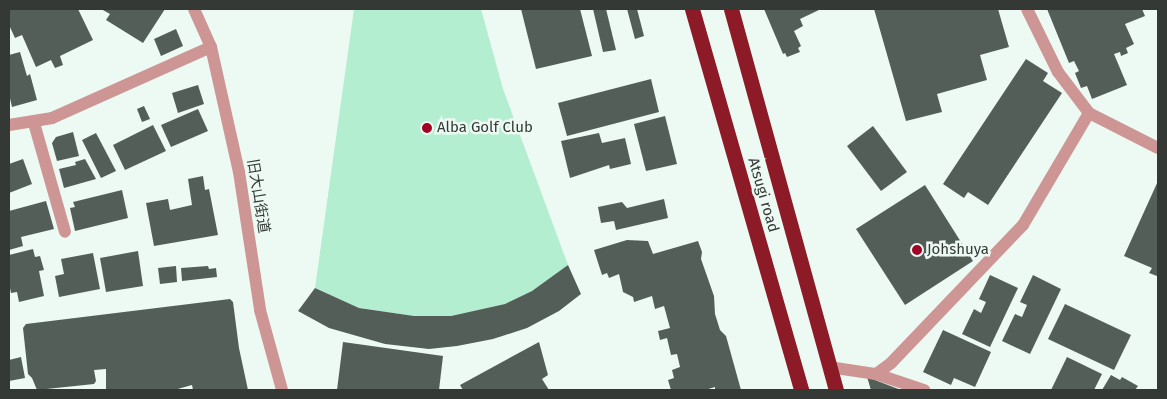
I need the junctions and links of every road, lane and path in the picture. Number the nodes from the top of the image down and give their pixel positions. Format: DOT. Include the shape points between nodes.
graph roads {
  1 [pos="194,9"];
  2 [pos="692,9"];
  3 [pos="731,9"];
  4 [pos="1028,9"];
  5 [pos="211,47"];
  6 [pos="1088,113"];
  7 [pos="34,123"];
  8 [pos="9,125"];
  9 [pos="1158,148"];
  10 [pos="65,232"];
  11 [pos="829,368"];
  12 [pos="876,374"];
  13 [pos="282,390"];
  14 [pos="801,390"];
  15 [pos="836,390"];
  16 [pos="924,390"];
  1 -- 5 [label="street, 旧大山街道"];
  2 -- 14 [label="highway, Atsugi road"];
  3 -- 11 [label="highway, Atsugi road"];
  4 -- 6 [label="street" via="1058,72"];
  5 -- 7 [label="street" via="52,118"];
  5 -- 13 [label="street, 旧大山街道" via="239,172 260,310"];
  6 -- 9 [label="street"];
  6 -- 12 [label="street" via="1023,225 891,363"];
  7 -- 8 [label="street"];
  7 -- 10 [label="street"];
  11 -- 12 [label="street"];
  11 -- 15 [label="highway, Atsugi road"];
  12 -- 16 [label="street"];
}
